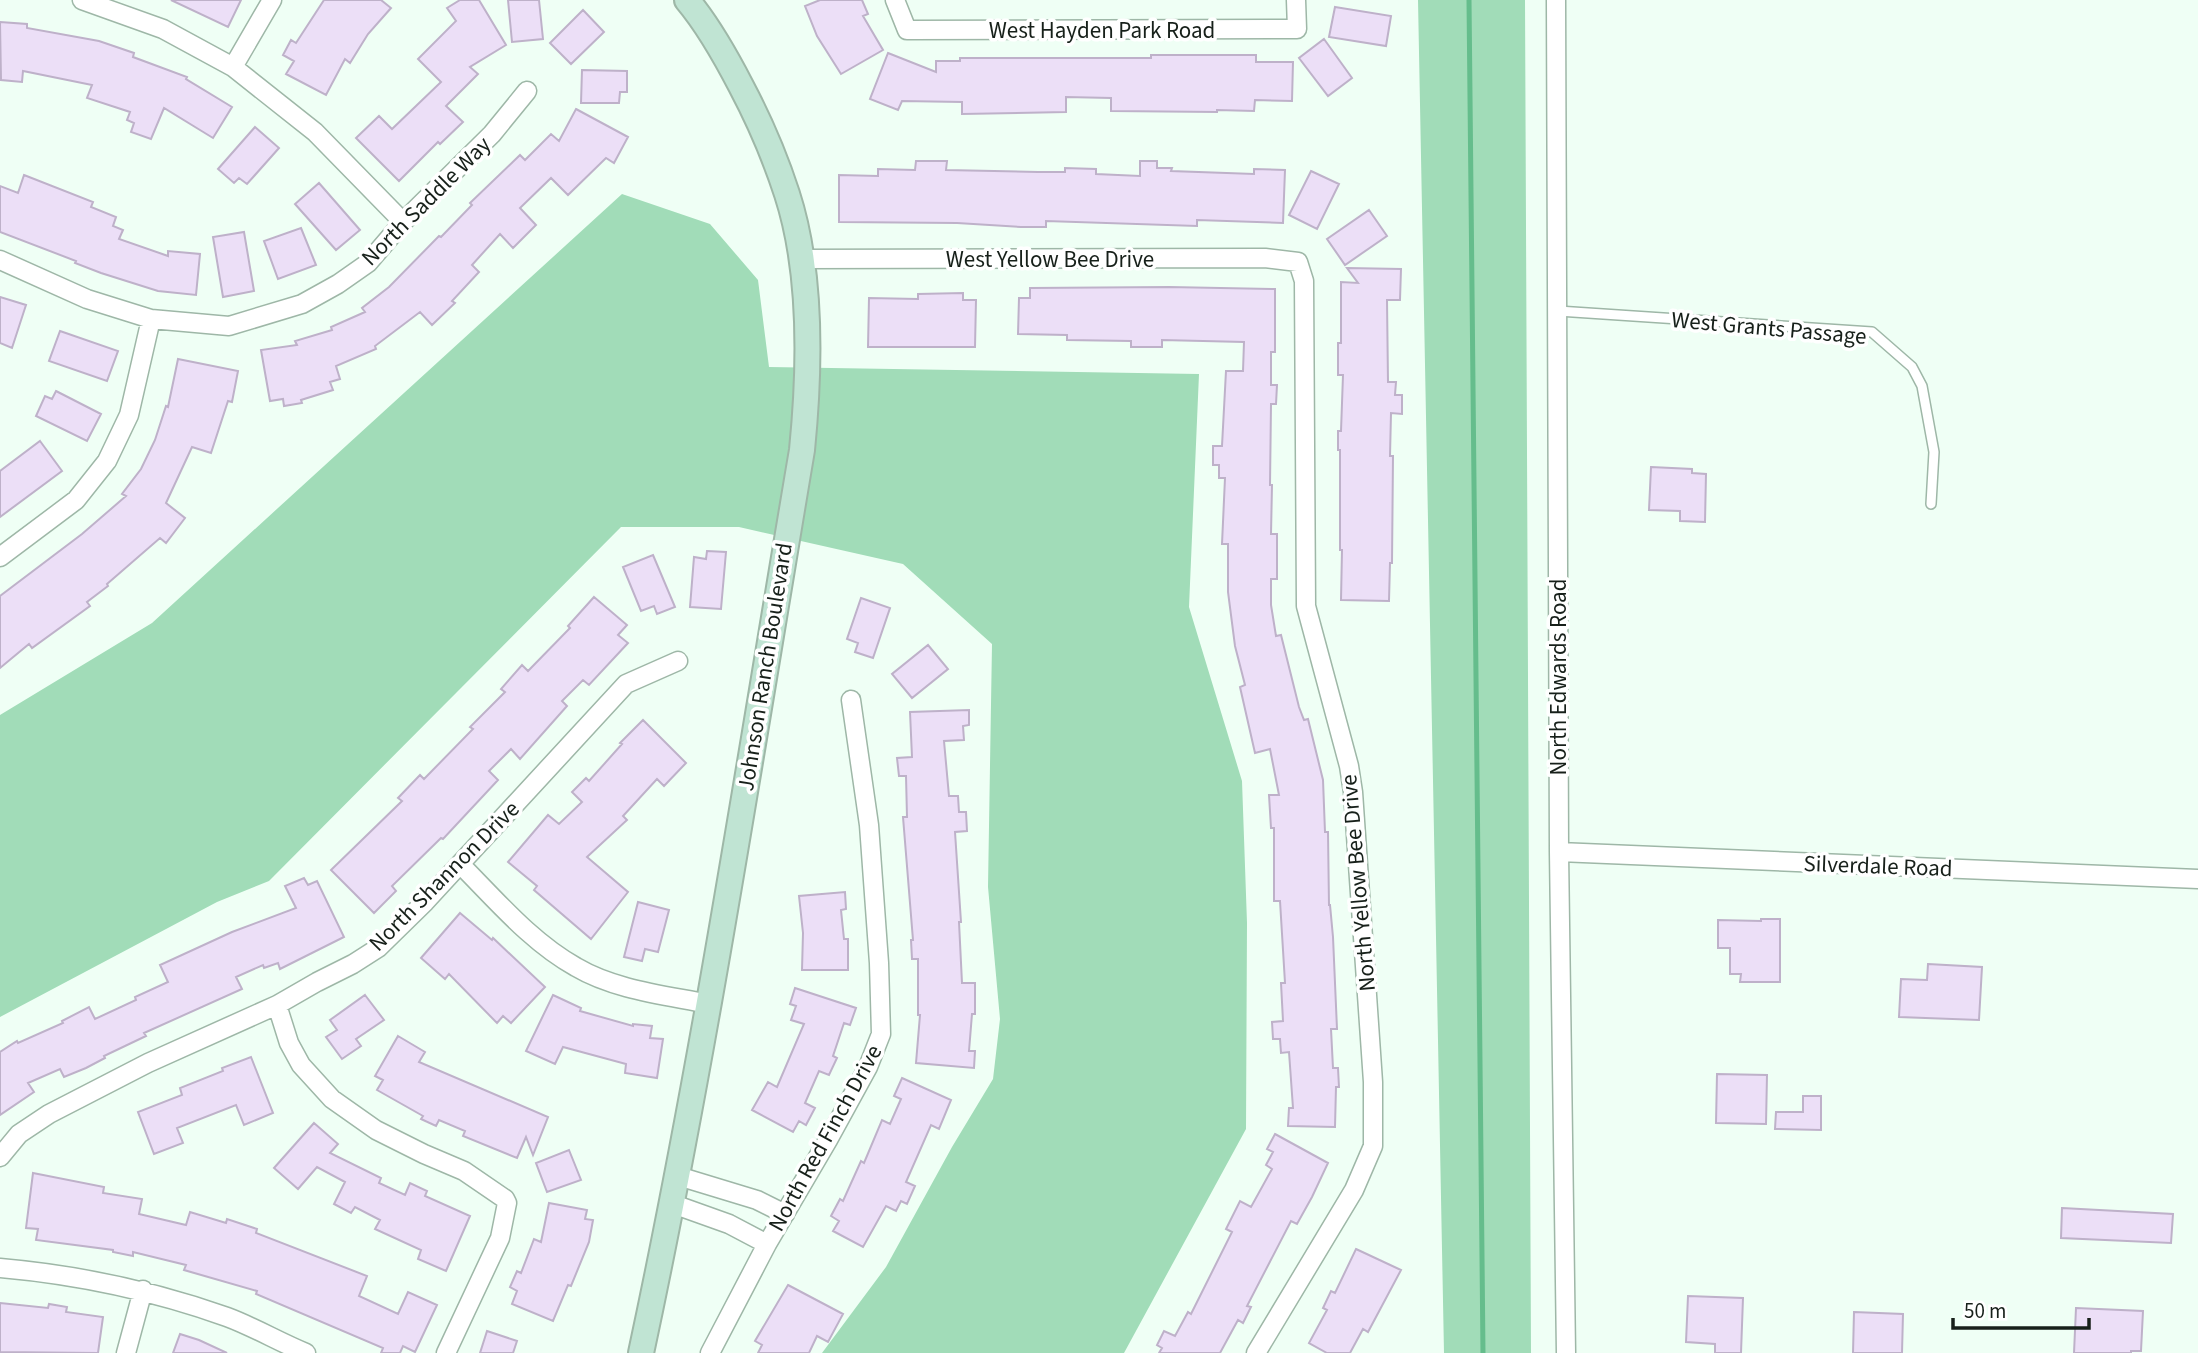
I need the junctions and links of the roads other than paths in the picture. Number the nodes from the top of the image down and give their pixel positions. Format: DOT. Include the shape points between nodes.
graph roads {
  1 [pos="82,0"];
  2 [pos="272,0"];
  3 [pos="687,0"];
  4 [pos="895,0"];
  5 [pos="1296,0"];
  6 [pos="1556,0"];
  7 [pos="233,67"];
  8 [pos="527,91"];
  9 [pos="403,222"];
  10 [pos="801,259"];
  11 [pos="0,260"];
  12 [pos="1298,262"];
  13 [pos="1558,310"];
  14 [pos="151,319"];
  15 [pos="1931,505"];
  16 [pos="0,557"];
  17 [pos="678,662"];
  18 [pos="850,700"];
  19 [pos="1559,852"];
  20 [pos="460,864"];
  21 [pos="2198,879"];
  22 [pos="709,1004"];
  23 [pos="277,1005"];
  24 [pos="0,1157"];
  25 [pos="678,1176"];
  26 [pos="673,1204"];
  27 [pos="785,1214"];
  28 [pos="767,1244"];
  29 [pos="0,1268"];
  30 [pos="143,1290"];
  31 [pos="126,1353"];
  32 [pos="306,1353"];
  33 [pos="446,1353"];
  34 [pos="641,1353"];
  35 [pos="710,1353"];
  36 [pos="1256,1353"];
  37 [pos="1566,1353"];
  1 -- 7 [label="street" via="163,29"];
  2 -- 7 [label="street"];
  3 -- 10 [label="street, Johnson Ranch Boulevard" via="757,116 788,196"];
  4 -- 5 [label="street, West Hayden Park Road" via="907,30 1297,29"];
  6 -- 13 [label="street, North Edwards Road"];
  7 -- 9 [label="street" via="315,132"];
  8 -- 9 [label="street, North Saddle Way" via="492,134"];
  9 -- 14 [label="street, North Saddle Way" via="368,263 302,304 229,326"];
  10 -- 12 [label="street, West Yellow Bee Drive" via="1265,258"];
  10 -- 22 [label="street, Johnson Ranch Boulevard" via="808,358 802,450"];
  11 -- 14 [label="street, North Saddle Way" via="87,299"];
  12 -- 36 [label="street, North Yellow Bee Drive" via="1304,281 1306,606 1353,792 1373,1082 1373,1146 1354,1189"];
  13 -- 15 [label="lane, West Grants Passage" via="1872,332 1912,367 1922,386 1934,452"];
  13 -- 19 [label="street, North Edwards Road"];
  14 -- 16 [label="street" via="129,415 107,461 76,500"];
  17 -- 20 [label="street, North Shannon Drive" via="626,684"];
  18 -- 27 [label="street, North Red Finch Drive" via="869,825 881,1034 868,1067"];
  19 -- 21 [label="street, Silverdale Road"];
  19 -- 37 [label="street, North Edwards Road"];
  20 -- 22 [label="street" via="543,944 577,968 621,986"];
  20 -- 23 [label="street, North Shannon Drive" via="378,948"];
  22 -- 25 [label="street, Johnson Ranch Boulevard"];
  23 -- 24 [label="street, North Shannon Drive" via="49,1114 19,1135"];
  23 -- 33 [label="street" via="301,1065 332,1099 376,1130 464,1171 507,1203 500,1238"];
  25 -- 26 [label="street, Johnson Ranch Boulevard"];
  25 -- 27 [label="street" via="757,1200"];
  26 -- 28 [label="street" via="729,1224"];
  26 -- 34 [label="street, Johnson Ranch Boulevard"];
  27 -- 28 [label="street, North Red Finch Drive"];
  28 -- 35 [label="street, North Red Finch Drive"];
  29 -- 30 [label="street"];
  30 -- 31 [label="street"];
  30 -- 32 [label="street" via="229,1318"];
}
